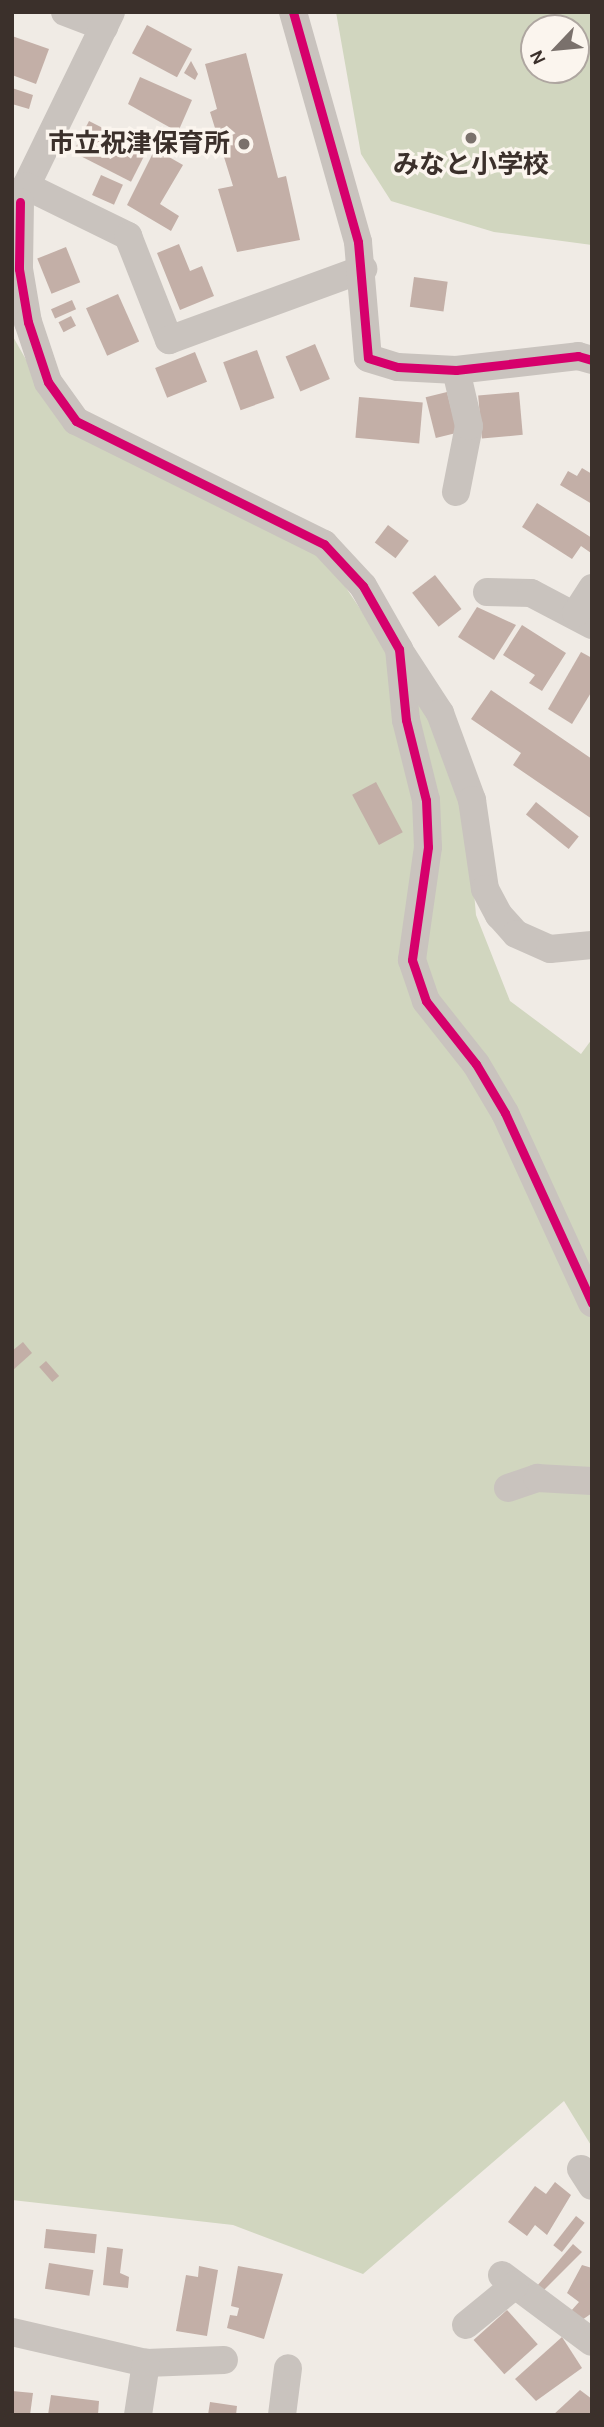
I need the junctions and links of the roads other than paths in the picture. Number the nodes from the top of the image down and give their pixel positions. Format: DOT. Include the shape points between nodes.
graph roads {
  1 [pos="65,12"];
  2 [pos="293,12"];
  3 [pos="108,20"];
  4 [pos="19,196"];
  5 [pos="363,269"];
  6 [pos="592,360"];
  7 [pos="456,370"];
  8 [pos="456,492"];
  9 [pos="592,588"];
  10 [pos="487,592"];
  11 [pos="584,619"];
  12 [pos="399,649"];
  13 [pos="592,945"];
  14 [pos="592,1303"];
  15 [pos="592,1481"];
  16 [pos="508,1488"];
  17 [pos="466,2325"];
  18 [pos="12,2332"];
  19 [pos="592,2342"];
  20 [pos="224,2360"];
  21 [pos="146,2363"];
  22 [pos="288,2368"];
  23 [pos="138,2415"];
  24 [pos="282,2415"];
  1 -- 3 [label="street"];
  2 -- 5 [label="street" via="340,161"];
  3 -- 4 [label="street"];
  4 -- 5 [label="street" via="128,236 169,340"];
  4 -- 12 [label="street" via="19,269 27,323 48,382 76,421 324,544 363,586"];
  5 -- 7 [label="street" via="368,358 398,367"];
  6 -- 7 [label="street" via="578,356"];
  7 -- 8 [label="street" via="469,426"];
  9 -- 11 [label="street"];
  10 -- 11 [label="street" via="531,593"];
  12 -- 13 [label="street" via="440,713 472,800 485,889 499,915 516,934 550,949"];
  12 -- 14 [label="street" via="406,720 426,800 428,847 412,960 426,1001 476,1064 505,1113"];
  15 -- 16 [label="street" via="537,1478"];
  17 -- 19 [label="street" via="509,2280"];
  18 -- 21 [label="street"];
  20 -- 21 [label="street"];
  21 -- 23 [label="street"];
  22 -- 24 [label="street"];
}
